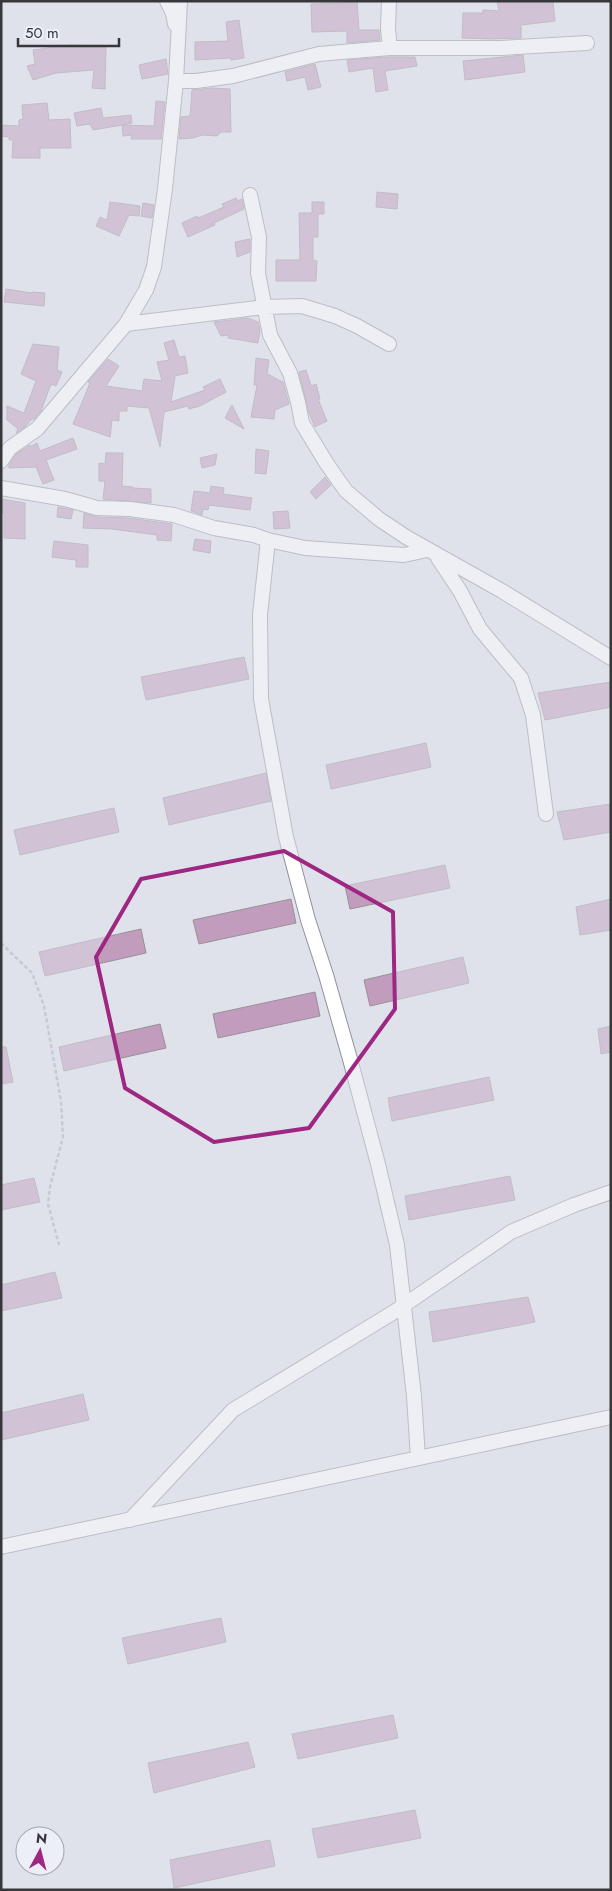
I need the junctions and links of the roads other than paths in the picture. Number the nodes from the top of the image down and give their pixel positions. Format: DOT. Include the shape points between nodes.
graph roads {
  1 [pos="167,1"];
  2 [pos="180,1"];
  3 [pos="389,1"];
  4 [pos="587,43"];
  5 [pos="178,46"];
  6 [pos="390,48"];
  7 [pos="176,81"];
  8 [pos="250,195"];
  9 [pos="264,307"];
  10 [pos="126,324"];
  11 [pos="389,344"];
  12 [pos="1,461"];
  13 [pos="1,488"];
  14 [pos="268,540"];
  15 [pos="432,552"];
  16 [pos="611,658"];
  17 [pos="546,814"];
  18 [pos="611,1192"];
  19 [pos="405,1305"];
  20 [pos="611,1417"];
  21 [pos="418,1458"];
  22 [pos="130,1520"];
  23 [pos="1,1547"];
  1 -- 5 [label="street" via="173,13"];
  2 -- 5 [label="street"];
  3 -- 6 [label="street"];
  4 -- 6 [label="street" via="500,48"];
  5 -- 7 [label="street"];
  6 -- 7 [label="street" via="320,54 233,76"];
  7 -- 10 [label="street" via="154,267 146,290"];
  8 -- 9 [label="street" via="259,237 258,273"];
  9 -- 10 [label="street"];
  9 -- 11 [label="street" via="302,306 336,316"];
  9 -- 15 [label="street" via="270,335 290,373 302,422 327,464 346,491 379,519"];
  10 -- 12 [label="street" via="37,429 10,448"];
  13 -- 14 [label="street" via="97,508 174,515"];
  14 -- 15 [label="street" via="306,548 386,554"];
  14 -- 19 [label="street" via="260,615 261,699 272,761 286,837 378,1164 397,1244"];
  15 -- 16 [label="street"];
  15 -- 17 [label="street" via="460,591 480,629 521,678 533,715"];
  18 -- 19 [label="street" via="511,1232"];
  19 -- 21 [label="street"];
  19 -- 22 [label="street" via="233,1410"];
  20 -- 21 [label="street"];
  21 -- 22 [label="street"];
  22 -- 23 [label="street"];
}
